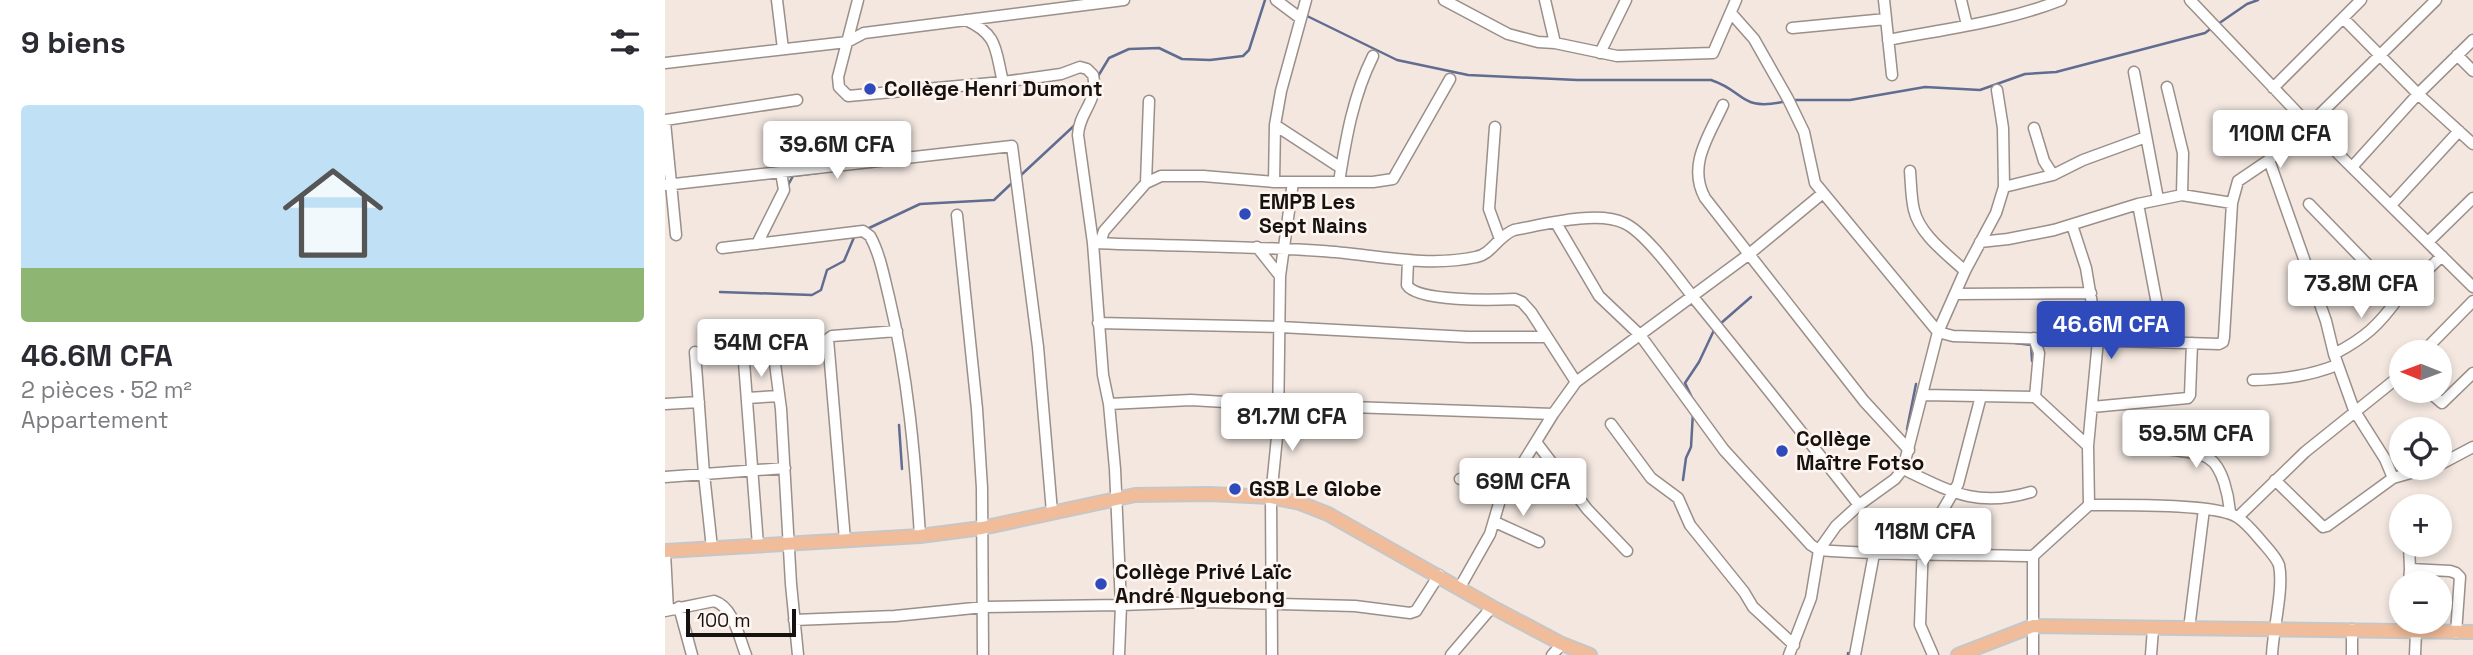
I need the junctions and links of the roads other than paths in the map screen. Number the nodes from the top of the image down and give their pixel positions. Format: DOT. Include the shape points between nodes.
graph roads {
  1 [pos="777,0"];
  2 [pos="858,0"];
  3 [pos="1124,0"];
  4 [pos="1276,0"];
  5 [pos="1305,0"];
  6 [pos="1444,0"];
  7 [pos="1545,0"];
  8 [pos="1626,0"];
  9 [pos="1736,0"];
  10 [pos="1884,0"];
  11 [pos="1961,0"];
  12 [pos="2061,0"];
  13 [pos="2190,0"];
  14 [pos="2361,0"];
  15 [pos="2436,0"];
  16 [pos="1075,3"];
  17 [pos="1731,13"];
  18 [pos="1300,18"];
  19 [pos="2343,18"];
  20 [pos="966,19"];
  21 [pos="1885,19"];
  22 [pos="1967,25"];
  23 [pos="1792,28"];
  24 [pos="1888,40"];
  25 [pos="2473,40"];
  26 [pos="847,42"];
  27 [pos="1555,43"];
  28 [pos="783,49"];
  29 [pos="1600,53"];
  30 [pos="1373,55"];
  31 [pos="2456,55"];
  32 [pos="2380,57"];
  33 [pos="665,63"];
  34 [pos="2473,71"];
  35 [pos="2134,72"];
  36 [pos="1892,75"];
  37 [pos="1450,79"];
  38 [pos="1003,82"];
  39 [pos="2167,87"];
  40 [pos="2273,88"];
  41 [pos="1997,90"];
  42 [pos="2418,94"];
  43 [pos="797,100"];
  44 [pos="1149,102"];
  45 [pos="1723,104"];
  46 [pos="665,121"];
  47 [pos="1275,125"];
  48 [pos="2309,125"];
  49 [pos="1495,127"];
  50 [pos="2034,128"];
  51 [pos="2459,131"];
  52 [pos="2146,137"];
  53 [pos="2473,144"];
  54 [pos="2269,160"];
  55 [pos="2352,167"];
  56 [pos="1341,168"];
  57 [pos="1910,171"];
  58 [pos="781,172"];
  59 [pos="2053,174"];
  60 [pos="1274,182"];
  61 [pos="1293,182"];
  62 [pos="1339,182"];
  63 [pos="1146,183"];
  64 [pos="668,185"];
  65 [pos="2004,187"];
  66 [pos="1823,193"];
  67 [pos="2182,195"];
  68 [pos="2158,199"];
  69 [pos="2232,203"];
  70 [pos="2138,204"];
  71 [pos="2309,204"];
  72 [pos="2471,204"];
  73 [pos="2391,205"];
  74 [pos="957,215"];
  75 [pos="1556,223"];
  76 [pos="2072,225"];
  77 [pos="676,235"];
  78 [pos="1500,239"];
  79 [pos="1980,242"];
  80 [pos="2428,242"];
  81 [pos="1096,243"];
  82 [pos="757,244"];
  83 [pos="1257,247"];
  84 [pos="722,248"];
  85 [pos="1284,248"];
  86 [pos="1748,255"];
  87 [pos="2442,256"];
  88 [pos="1408,260"];
  89 [pos="1965,271"];
  90 [pos="1280,276"];
  91 [pos="2473,287"];
  92 [pos="1955,293"];
  93 [pos="2091,293"];
  94 [pos="1692,296"];
  95 [pos="2399,297"];
  96 [pos="2473,301"];
  97 [pos="1098,323"];
  98 [pos="1280,327"];
  99 [pos="897,331"];
  100 [pos="1938,332"];
  101 [pos="1640,335"];
  102 [pos="1547,337"];
  103 [pos="2033,338"];
  104 [pos="2050,339"];
  105 [pos="2098,340"];
  106 [pos="2435,340"];
  107 [pos="2164,341"];
  108 [pos="2192,343"];
  109 [pos="695,352"];
  110 [pos="2039,353"];
  111 [pos="2334,354"];
  112 [pos="774,356"];
  113 [pos="744,362"];
  114 [pos="2337,365"];
  115 [pos="2473,373"];
  116 [pos="2253,380"];
  117 [pos="1576,382"];
  118 [pos="2389,384"];
  119 [pos="2452,393"];
  120 [pos="1923,395"];
  121 [pos="779,396"];
  122 [pos="1981,396"];
  123 [pos="2035,397"];
  124 [pos="747,398"];
  125 [pos="699,402"];
  126 [pos="665,404"];
  127 [pos="1109,404"];
  128 [pos="1278,405"];
  129 [pos="2092,407"];
  130 [pos="2354,410"];
  131 [pos="1553,414"];
  132 [pos="1611,424"];
  133 [pos="1536,442"];
  134 [pos="2088,446"];
  135 [pos="2148,447"];
  136 [pos="2473,447"];
  137 [pos="1909,450"];
  138 [pos="2452,458"];
  139 [pos="785,468"];
  140 [pos="2389,468"];
  141 [pos="751,469"];
  142 [pos="1903,469"];
  143 [pos="703,474"];
  144 [pos="665,477"];
  145 [pos="1513,478"];
  146 [pos="1460,479"];
  147 [pos="2275,480"];
  148 [pos="2390,480"];
  149 [pos="2031,492"];
  150 [pos="1954,494"];
  151 [pos="1271,497"];
  152 [pos="1116,499"];
  153 [pos="1859,505"];
  154 [pos="2089,505"];
  155 [pos="2204,509"];
  156 [pos="1052,512"];
  157 [pos="2234,515"];
  158 [pos="1495,522"];
  159 [pos="982,528"];
  160 [pos="920,536"];
  161 [pos="845,540"];
  162 [pos="1539,542"];
  163 [pos="789,543"];
  164 [pos="758,545"];
  165 [pos="712,548"];
  166 [pos="1819,550"];
  167 [pos="1627,551"];
  168 [pos="665,552"];
  169 [pos="1921,553"];
  170 [pos="1874,554"];
  171 [pos="2033,556"];
  172 [pos="2410,557"];
  173 [pos="2410,569"];
  174 [pos="1439,575"];
  175 [pos="1460,587"];
  176 [pos="1272,602"];
  177 [pos="1121,606"];
  178 [pos="679,607"];
  179 [pos="984,607"];
  180 [pos="1492,607"];
  181 [pos="666,610"];
  182 [pos="794,620"];
  183 [pos="2032,626"];
  184 [pos="2274,628"];
  185 [pos="2389,628"];
  186 [pos="2153,629"];
  187 [pos="2189,629"];
  188 [pos="2352,629"];
  189 [pos="2473,632"];
  190 [pos="2452,633"];
  191 [pos="2456,633"];
  192 [pos="2411,634"];
  193 [pos="1562,644"];
  194 [pos="1791,650"];
  195 [pos="795,654"];
  196 [pos="692,655"];
  197 [pos="746,655"];
  198 [pos="983,655"];
  199 [pos="1119,655"];
  200 [pos="1272,655"];
  201 [pos="1451,655"];
  202 [pos="1552,655"];
  203 [pos="1590,655"];
  204 [pos="1855,655"];
  205 [pos="1933,655"];
  206 [pos="1958,655"];
  207 [pos="2033,655"];
  208 [pos="2151,655"];
  209 [pos="2272,655"];
  210 [pos="2352,655"];
  211 [pos="2414,655"];
  1 -- 28 [label="street"];
  2 -- 26 [label="street"];
  3 -- 16 [label="street"];
  4 -- 18 [label="street"];
  5 -- 18 [label="street"];
  6 -- 27 [label="street" via="1508,34"];
  7 -- 27 [label="street"];
  8 -- 29 [label="street"];
  9 -- 17 [label="street"];
  10 -- 21 [label="street"];
  11 -- 22 [label="street"];
  12 -- 22 [label="street"];
  13 -- 40 [label="street"];
  14 -- 19 [label="street"];
  15 -- 32 [label="street"];
  16 -- 20 [label="street"];
  17 -- 29 [label="street" via="1713,53"];
  17 -- 66 [label="street" via="1755,39 1778,78 1804,132 1812,178"];
  18 -- 47 [label="street"];
  19 -- 32 [label="street"];
  19 -- 40 [label="street"];
  20 -- 26 [label="street" via="864,33"];
  20 -- 38 [label="street" via="990,35"];
  21 -- 23 [label="street"];
  21 -- 24 [label="street"];
  22 -- 24 [label="street"];
  24 -- 36 [label="street"];
  25 -- 31 [label="street"];
  26 -- 28 [label="street"];
  26 -- 38 [label="street" via="838,83 848,96"];
  27 -- 29 [label="street"];
  28 -- 33 [label="street"];
  30 -- 56 [label="street" via="1358,90"];
  31 -- 34 [label="street"];
  31 -- 42 [label="street"];
  32 -- 42 [label="street"];
  32 -- 48 [label="street"];
  35 -- 52 [label="street"];
  37 -- 62 [label="street" via="1397,175 1388,180"];
  38 -- 81 [label="street" via="1080,67 1093,75 1095,95 1078,131"];
  39 -- 67 [label="street" via="2183,153"];
  40 -- 48 [label="street"];
  41 -- 65 [label="street"];
  42 -- 51 [label="street"];
  42 -- 55 [label="street"];
  43 -- 46 [label="street"];
  44 -- 63 [label="street"];
  45 -- 86 [label="street" via="1697,164 1697,179 1705,198"];
  46 -- 64 [label="street"];
  47 -- 56 [label="street"];
  47 -- 60 [label="street"];
  48 -- 54 [label="street"];
  48 -- 55 [label="street"];
  49 -- 78 [label="street" via="1489,209"];
  50 -- 59 [label="street"];
  51 -- 53 [label="street"];
  51 -- 73 [label="street"];
  52 -- 59 [label="street"];
  52 -- 68 [label="street"];
  54 -- 69 [label="street" via="2238,181"];
  54 -- 111 [label="street"];
  55 -- 73 [label="street"];
  56 -- 62 [label="street"];
  57 -- 89 [label="street" via="1918,220"];
  58 -- 64 [label="street"];
  58 -- 82 [label="street" via="784,190"];
  58 -- 156 [label="street" via="1012,146 1038,347"];
  59 -- 65 [label="street"];
  60 -- 61 [label="street"];
  60 -- 63 [label="street" via="1161,176"];
  61 -- 62 [label="street"];
  61 -- 85 [label="street"];
  63 -- 81 [label="street"];
  64 -- 77 [label="street"];
  65 -- 79 [label="street"];
  66 -- 86 [label="street"];
  66 -- 100 [label="street"];
  67 -- 68 [label="street"];
  67 -- 69 [label="street"];
  68 -- 70 [label="street"];
  69 -- 108 [label="street" via="2223,342"];
  70 -- 76 [label="street"];
  70 -- 107 [label="street"];
  71 -- 95 [label="street"];
  72 -- 80 [label="street"];
  73 -- 80 [label="street"];
  74 -- 159 [label="street" via="977,409"];
  75 -- 78 [label="street" via="1514,230"];
  75 -- 94 [label="street" via="1599,218 1626,223"];
  75 -- 101 [label="street" via="1599,296"];
  76 -- 79 [label="street"];
  76 -- 93 [label="street"];
  78 -- 88 [label="street" via="1474,258"];
  79 -- 89 [label="street"];
  80 -- 87 [label="street"];
  81 -- 83 [label="street"];
  81 -- 97 [label="street"];
  82 -- 84 [label="street"];
  82 -- 99 [label="street" via="867,233"];
  83 -- 85 [label="street"];
  83 -- 90 [label="street"];
  85 -- 88 [label="street"];
  85 -- 90 [label="street"];
  86 -- 94 [label="street"];
  86 -- 137 [label="street" via="1864,401"];
  87 -- 91 [label="street"];
  87 -- 95 [label="street"];
  88 -- 102 [label="street" via="1407,285 1413,292 1458,299 1514,299 1531,312"];
  89 -- 92 [label="street"];
  90 -- 98 [label="street"];
  92 -- 93 [label="street"];
  92 -- 100 [label="street"];
  93 -- 105 [label="street"];
  94 -- 101 [label="street"];
  94 -- 153 [label="street"];
  95 -- 111 [label="street" via="2368,335"];
  96 -- 106 [label="street"];
  97 -- 98 [label="street"];
  97 -- 127 [label="street"];
  98 -- 102 [label="street"];
  98 -- 128 [label="street"];
  99 -- 160 [label="street" via="912,427"];
  99 -- 161 [label="street" via="828,339"];
  100 -- 103 [label="street"];
  100 -- 120 [label="street"];
  101 -- 117 [label="street"];
  101 -- 166 [label="street" via="1724,450"];
  102 -- 117 [label="street"];
  103 -- 104 [label="street"];
  103 -- 110 [label="street"];
  104 -- 105 [label="street"];
  104 -- 110 [label="street"];
  105 -- 107 [label="street"];
  105 -- 129 [label="street"];
  107 -- 108 [label="street"];
  108 -- 129 [label="street" via="2188,398"];
  109 -- 125 [label="street"];
  110 -- 123 [label="street"];
  111 -- 114 [label="street"];
  112 -- 121 [label="street"];
  113 -- 124 [label="street"];
  114 -- 116 [label="street" via="2287,379"];
  114 -- 130 [label="street"];
  115 -- 119 [label="street"];
  117 -- 131 [label="street"];
  118 -- 130 [label="street"];
  120 -- 122 [label="street"];
  120 -- 137 [label="street"];
  121 -- 124 [label="street"];
  121 -- 139 [label="street"];
  122 -- 123 [label="street"];
  122 -- 150 [label="street"];
  123 -- 134 [label="street"];
  124 -- 141 [label="street"];
  125 -- 126 [label="street"];
  125 -- 143 [label="street"];
  127 -- 128 [label="street" via="1191,400"];
  127 -- 152 [label="street"];
  128 -- 131 [label="street" via="1307,402"];
  128 -- 151 [label="street"];
  129 -- 134 [label="street"];
  130 -- 140 [label="street"];
  130 -- 147 [label="street"];
  131 -- 133 [label="street"];
  132 -- 194 [label="street" via="1651,478 1678,498 1690,525"];
  133 -- 145 [label="street"];
  133 -- 167 [label="street" via="1587,509"];
  134 -- 154 [label="street"];
  135 -- 157 [label="street" via="2213,461"];
  136 -- 138 [label="street"];
  137 -- 142 [label="street"];
  139 -- 141 [label="street"];
  139 -- 163 [label="street"];
  141 -- 143 [label="street"];
  141 -- 164 [label="street"];
  142 -- 150 [label="street"];
  142 -- 153 [label="street"];
  143 -- 144 [label="street"];
  143 -- 165 [label="street"];
  145 -- 146 [label="street"];
  145 -- 158 [label="street" via="1500,500"];
  147 -- 148 [label="street" via="2323,527"];
  147 -- 157 [label="street"];
  149 -- 150 [label="street" via="1990,498"];
  150 -- 169 [label="street" via="1927,535"];
  151 -- 152 [label="main road" via="1160,494"];
  151 -- 174 [label="main road" via="1328,514"];
  151 -- 176 [label="street"];
  152 -- 156 [label="main road"];
  152 -- 177 [label="street"];
  153 -- 166 [label="street"];
  154 -- 155 [label="street"];
  154 -- 171 [label="street"];
  155 -- 157 [label="street"];
  155 -- 187 [label="street"];
  156 -- 159 [label="main road"];
  157 -- 184 [label="street" via="2279,567"];
  158 -- 162 [label="street"];
  158 -- 175 [label="street"];
  159 -- 160 [label="main road"];
  159 -- 179 [label="street"];
  160 -- 161 [label="main road"];
  161 -- 163 [label="main road"];
  163 -- 164 [label="main road"];
  163 -- 182 [label="street"];
  164 -- 165 [label="main road"];
  165 -- 168 [label="main road"];
  166 -- 170 [label="street"];
  166 -- 194 [label="street" via="1811,598"];
  168 -- 181 [label="street"];
  169 -- 170 [label="street"];
  169 -- 171 [label="street"];
  169 -- 205 [label="street" via="1920,625"];
  170 -- 204 [label="street"];
  171 -- 183 [label="street"];
  172 -- 173 [label="street"];
  173 -- 191 [label="street" via="2450,571 2460,577"];
  174 -- 175 [label="main road"];
  174 -- 176 [label="street" via="1414,612"];
  175 -- 180 [label="main road"];
  176 -- 177 [label="street"];
  176 -- 200 [label="street"];
  177 -- 179 [label="street"];
  177 -- 199 [label="street"];
  178 -- 181 [label="street"];
  178 -- 196 [label="street"];
  178 -- 197 [label="street" via="715,601 725,606"];
  179 -- 182 [label="street"];
  179 -- 198 [label="street"];
  180 -- 193 [label="main road"];
  180 -- 201 [label="street"];
  182 -- 195 [label="street"];
  183 -- 186 [label="main road"];
  183 -- 206 [label="main road"];
  183 -- 207 [label="street"];
  184 -- 187 [label="main road"];
  184 -- 188 [label="main road"];
  184 -- 209 [label="street"];
  185 -- 188 [label="main road"];
  186 -- 187 [label="main road"];
  186 -- 208 [label="street"];
  188 -- 210 [label="street"];
  189 -- 191 [label="main road"];
  190 -- 191 [label="main road"];
  192 -- 211 [label="street"];
  193 -- 202 [label="street"];
  193 -- 203 [label="main road"];
}
